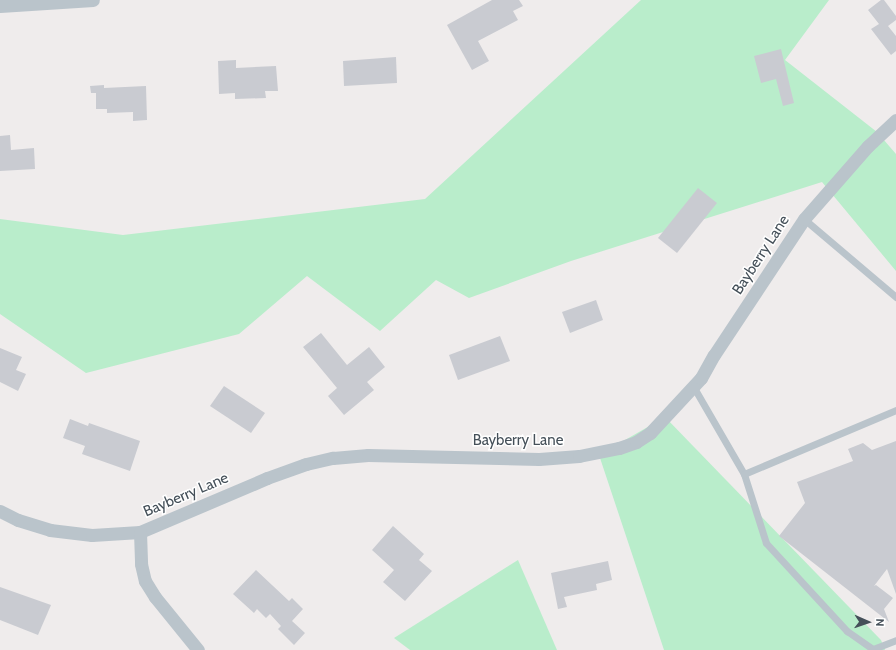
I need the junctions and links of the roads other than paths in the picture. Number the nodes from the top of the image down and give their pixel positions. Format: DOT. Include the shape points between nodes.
graph roads {
  1 [pos="92,0"];
  2 [pos="0,6"];
  3 [pos="896,120"];
  4 [pos="804,220"];
  5 [pos="896,297"];
  6 [pos="693,386"];
  7 [pos="896,410"];
  8 [pos="744,474"];
  9 [pos="0,511"];
  10 [pos="140,532"];
  11 [pos="896,640"];
  12 [pos="198,650"];
  1 -- 2 [label="street"];
  3 -- 4 [label="street, Bayberry Lane" via="868,146"];
  4 -- 5 [label="lane"];
  4 -- 6 [label="street, Bayberry Lane" via="701,378"];
  6 -- 8 [label="lane"];
  6 -- 10 [label="street, Bayberry Lane" via="650,433 636,442 619,448 579,456 539,459 368,455 333,458 306,464 267,478"];
  7 -- 8 [label="lane"];
  8 -- 11 [label="lane" via="766,543 835,619 873,649"];
  9 -- 10 [label="street, Bayberry Lane" via="18,520 50,530 92,535"];
  10 -- 12 [label="street" via="141,564 145,581"];
}
